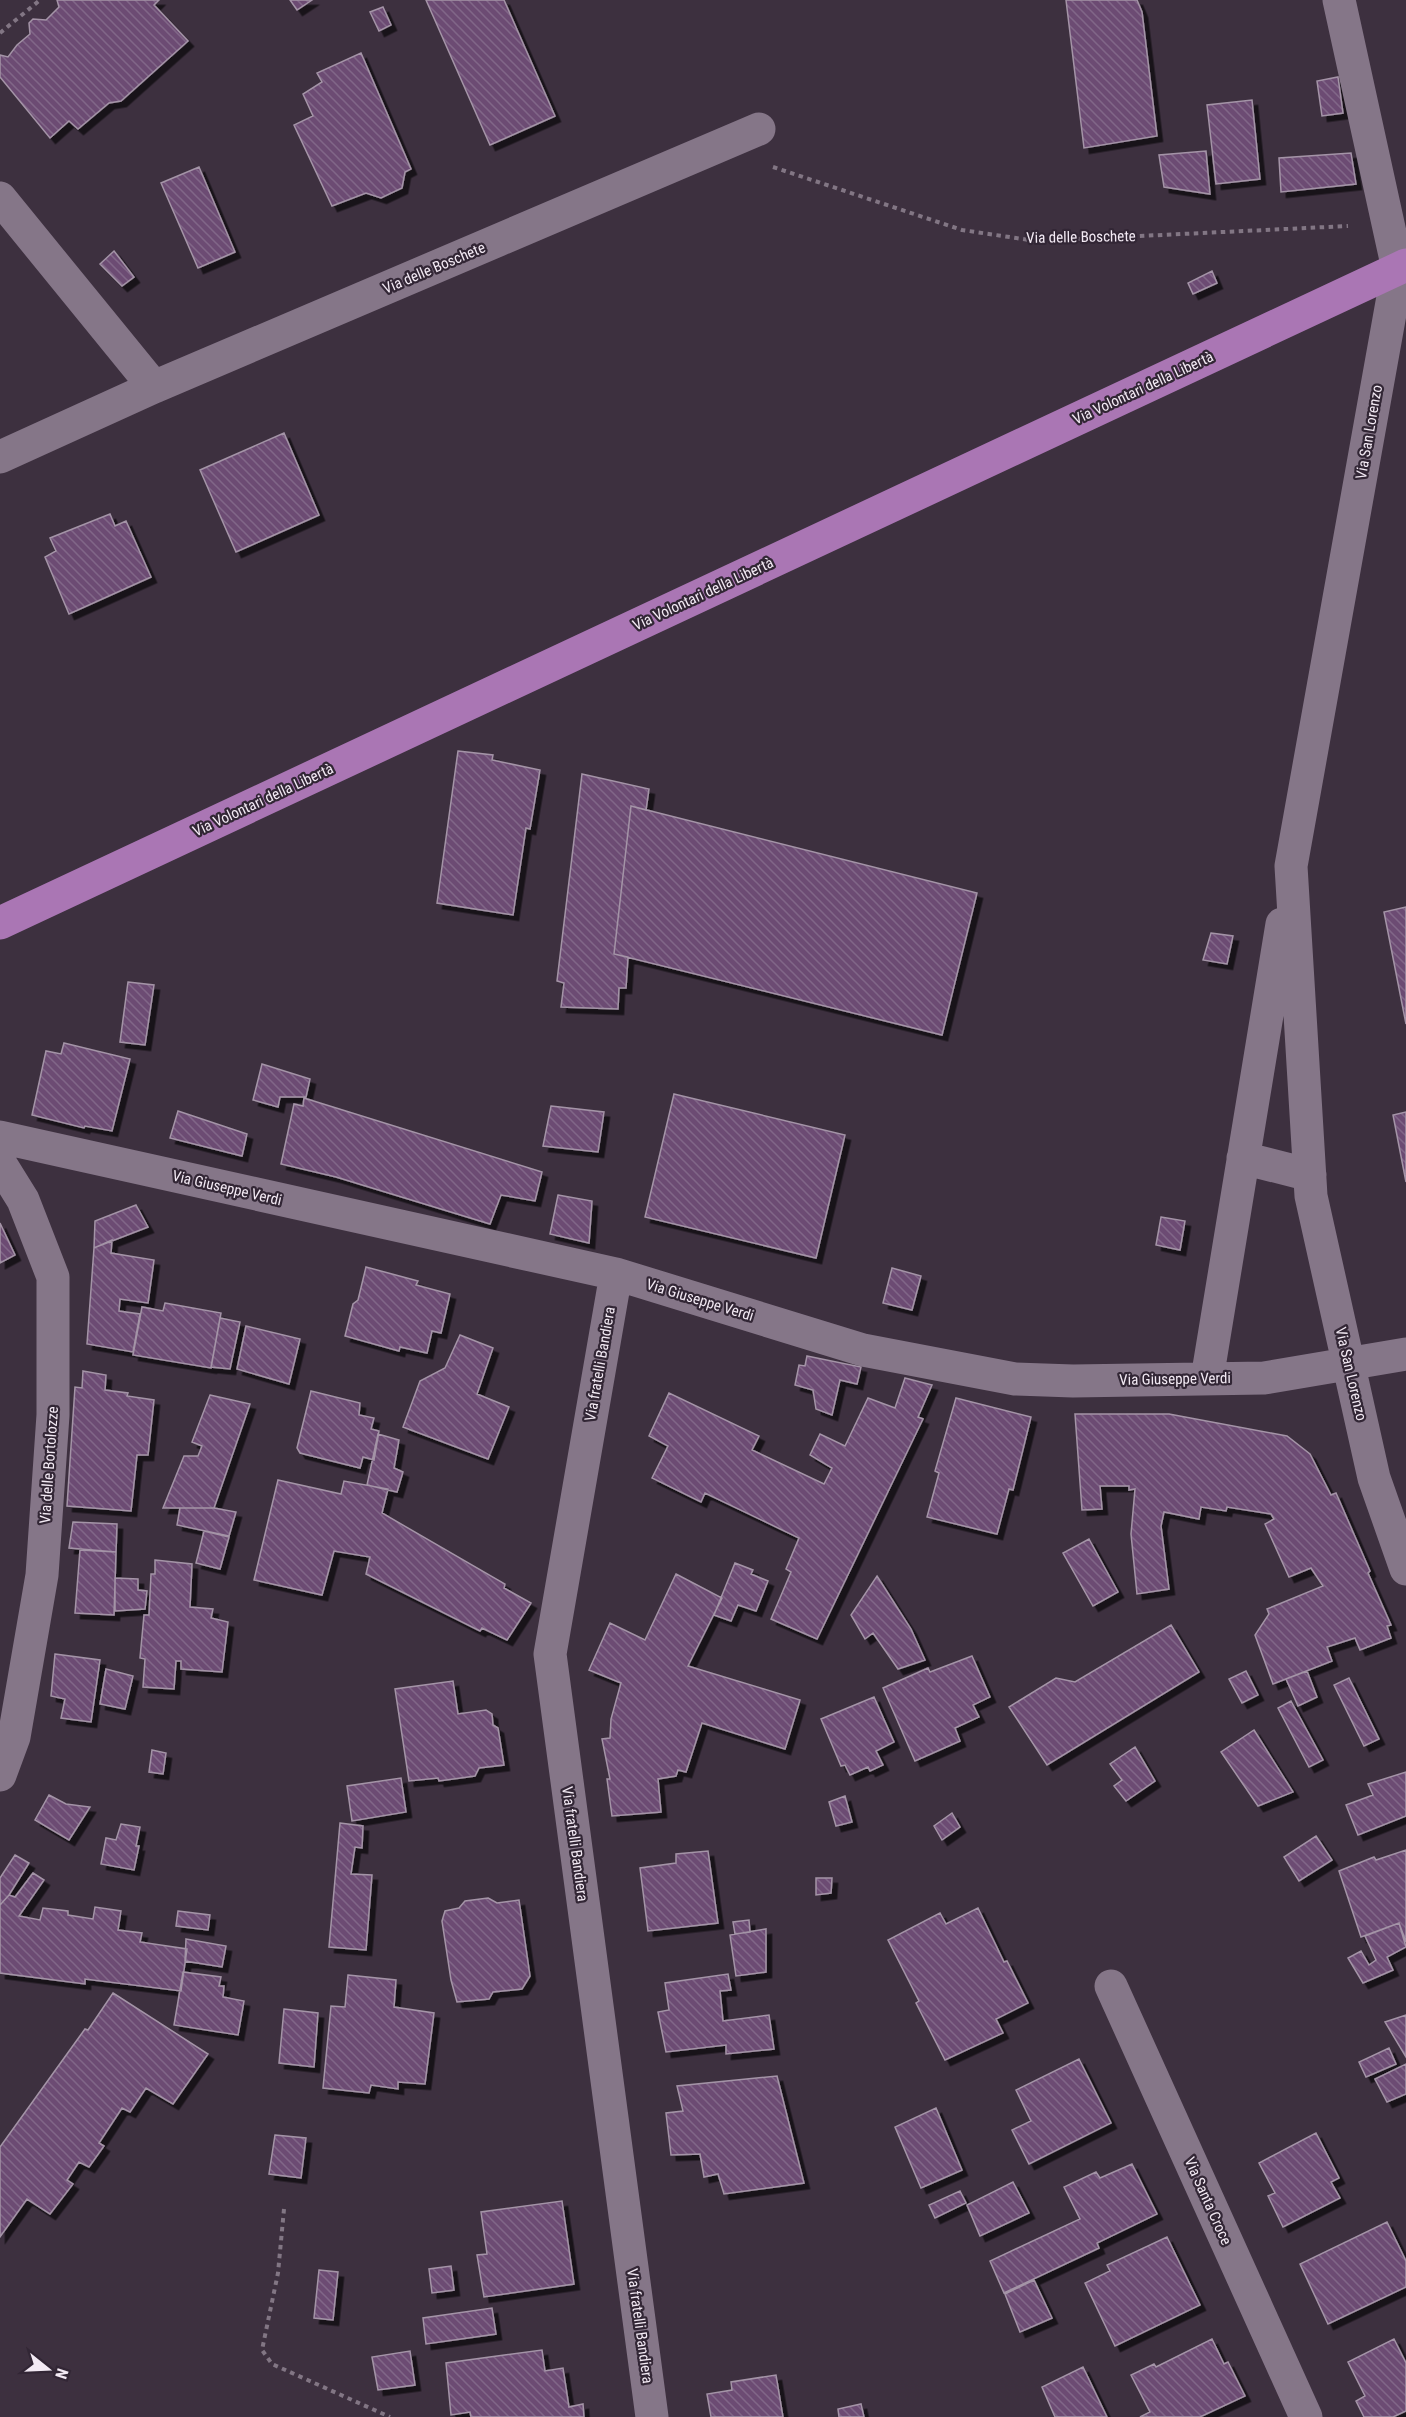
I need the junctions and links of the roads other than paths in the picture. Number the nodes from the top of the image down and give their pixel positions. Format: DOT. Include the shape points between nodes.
graph roads {
  1 [pos="1339,0"];
  2 [pos="759,129"];
  3 [pos="0,198"];
  4 [pos="1402,267"];
  5 [pos="154,387"];
  6 [pos="0,457"];
  7 [pos="1291,866"];
  8 [pos="0,923"];
  9 [pos="0,1137"];
  10 [pos="1242,1158"];
  11 [pos="0,1163"];
  12 [pos="1310,1175"];
  13 [pos="616,1274"];
  14 [pos="1406,1354"];
  15 [pos="1349,1364"];
  16 [pos="1207,1378"];
  17 [pos="1406,1569"];
  18 [pos="0,1775"];
  19 [pos="1111,1986"];
  20 [pos="652,2417"];
  21 [pos="1306,2417"];
  1 -- 4 [label="street, Via San Lorenzo" via="1387,219"];
  2 -- 5 [label="street, Via delle Boschete"];
  3 -- 5 [label="street"];
  4 -- 7 [label="street, Via San Lorenzo"];
  4 -- 8 [label="main road, Via Volontari della Libertà"];
  5 -- 6 [label="street, Via delle Boschete"];
  7 -- 10 [label="street, Via San Lorenzo"];
  7 -- 12 [label="street, Via San Lorenzo"];
  9 -- 13 [label="street, Via Giuseppe Verdi"];
  10 -- 12 [label="street"];
  10 -- 16 [label="street, Via San Lorenzo"];
  11 -- 18 [label="street, Via delle Bortolozze" via="23,1200 53,1277 53,1403 42,1575 14,1737"];
  12 -- 15 [label="street, Via San Lorenzo" via="1311,1196"];
  13 -- 16 [label="street, Via Giuseppe Verdi" via="863,1350 1015,1379"];
  13 -- 20 [label="street, Via fratelli Bandiera" via="550,1654"];
  14 -- 15 [label="street, Via Giuseppe Verdi"];
  15 -- 16 [label="street, Via Giuseppe Verdi" via="1264,1378"];
  15 -- 17 [label="street, Via San Lorenzo" via="1374,1478"];
  19 -- 21 [label="street, Via Santa Croce"];
}
